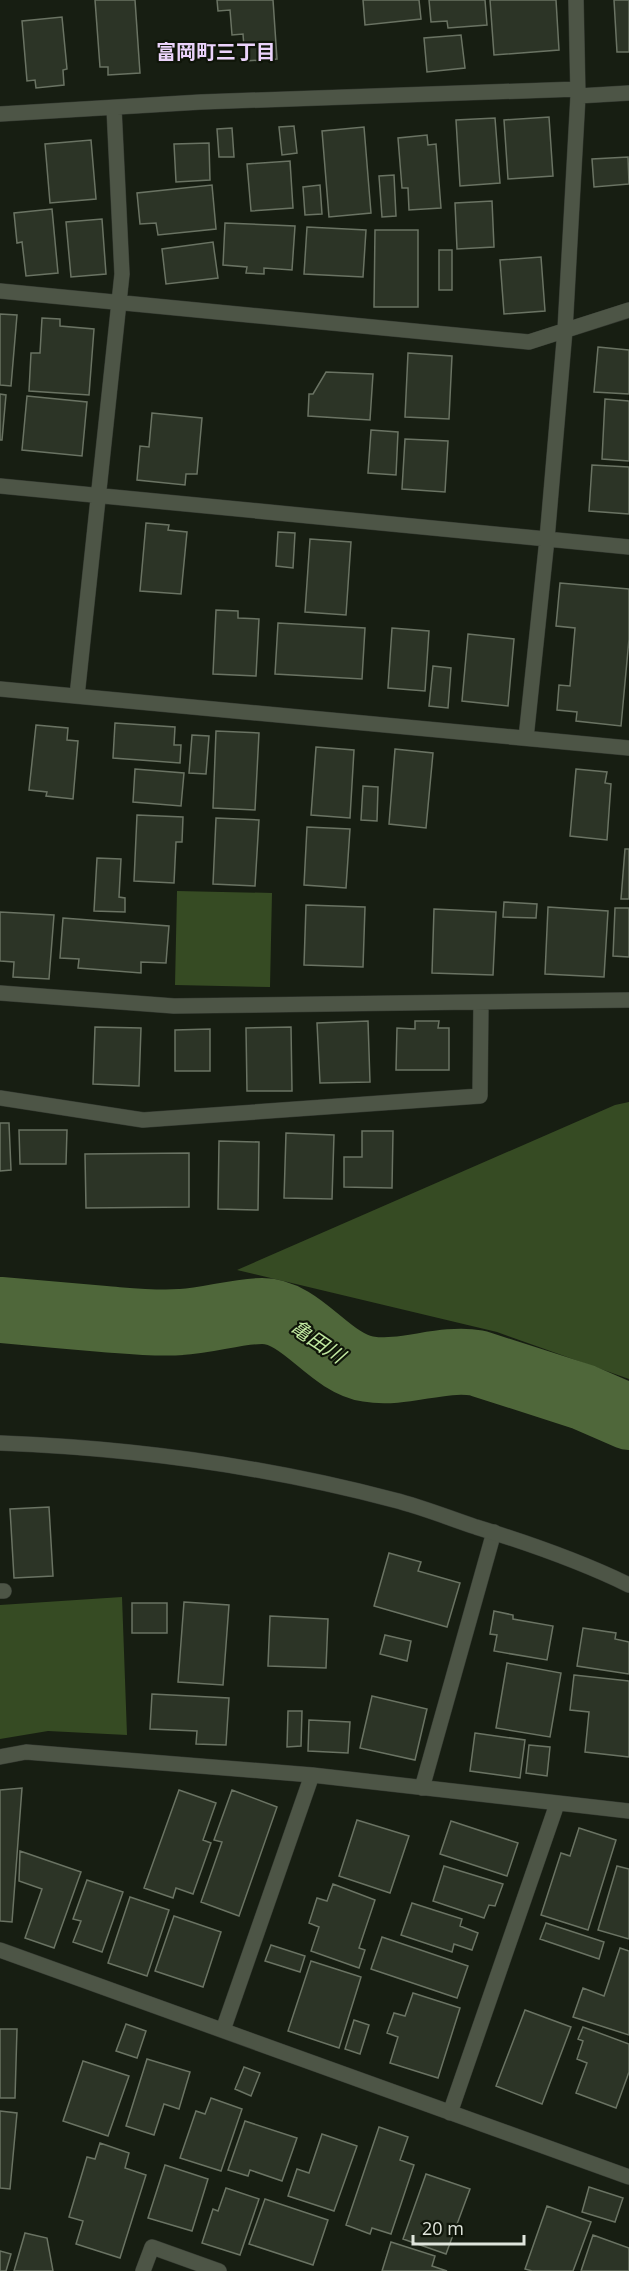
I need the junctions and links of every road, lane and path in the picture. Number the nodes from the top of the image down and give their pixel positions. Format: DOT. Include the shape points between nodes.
graph roads {
  1 [pos="576,0"];
  2 [pos="578,92"];
  3 [pos="629,93"];
  4 [pos="114,108"];
  5 [pos="0,114"];
  6 [pos="0,291"];
  7 [pos="119,302"];
  8 [pos="629,310"];
  9 [pos="564,330"];
  10 [pos="0,486"];
  11 [pos="99,495"];
  12 [pos="547,539"];
  13 [pos="629,547"];
  14 [pos="0,689"];
  15 [pos="77,696"];
  16 [pos="526,738"];
  17 [pos="629,748"];
  18 [pos="0,993"];
  19 [pos="629,1000"];
  20 [pos="481,1002"];
  21 [pos="0,1098"];
  22 [pos="0,1443"];
  23 [pos="494,1532"];
  24 [pos="629,1585"];
  25 [pos="0,1757"];
  26 [pos="312,1775"];
  27 [pos="422,1788"];
  28 [pos="557,1804"];
  29 [pos="629,1811"];
  30 [pos="0,1950"];
  31 [pos="223,2031"];
  32 [pos="450,2113"];
  33 [pos="629,2177"];
  34 [pos="143,2271"];
  35 [pos="219,2271"];
  1 -- 2 [label="street"];
  2 -- 3 [label="street"];
  2 -- 4 [label="street"];
  2 -- 9 [label="street"];
  4 -- 5 [label="street"];
  4 -- 7 [label="street" via="122,274"];
  6 -- 7 [label="street"];
  7 -- 9 [label="street" via="530,342"];
  7 -- 11 [label="street"];
  8 -- 9 [label="street"];
  9 -- 12 [label="street"];
  10 -- 11 [label="street"];
  11 -- 12 [label="street"];
  11 -- 15 [label="street"];
  12 -- 13 [label="street"];
  12 -- 16 [label="street"];
  14 -- 15 [label="street"];
  15 -- 16 [label="street"];
  16 -- 17 [label="street"];
  18 -- 20 [label="street" via="174,1006"];
  19 -- 20 [label="street"];
  20 -- 21 [label="street" via="480,1096 143,1120"];
  22 -- 23 [label="street" via="156,1454 295,1476 396,1500"];
  23 -- 24 [label="street" via="589,1566"];
  23 -- 27 [label="street"];
  25 -- 26 [label="street" via="26,1752"];
  26 -- 27 [label="street"];
  26 -- 31 [label="street"];
  27 -- 28 [label="street"];
  28 -- 29 [label="street"];
  28 -- 32 [label="street"];
  30 -- 31 [label="street"];
  31 -- 32 [label="street"];
  32 -- 33 [label="street"];
  34 -- 35 [label="street" via="152,2247"];
}
